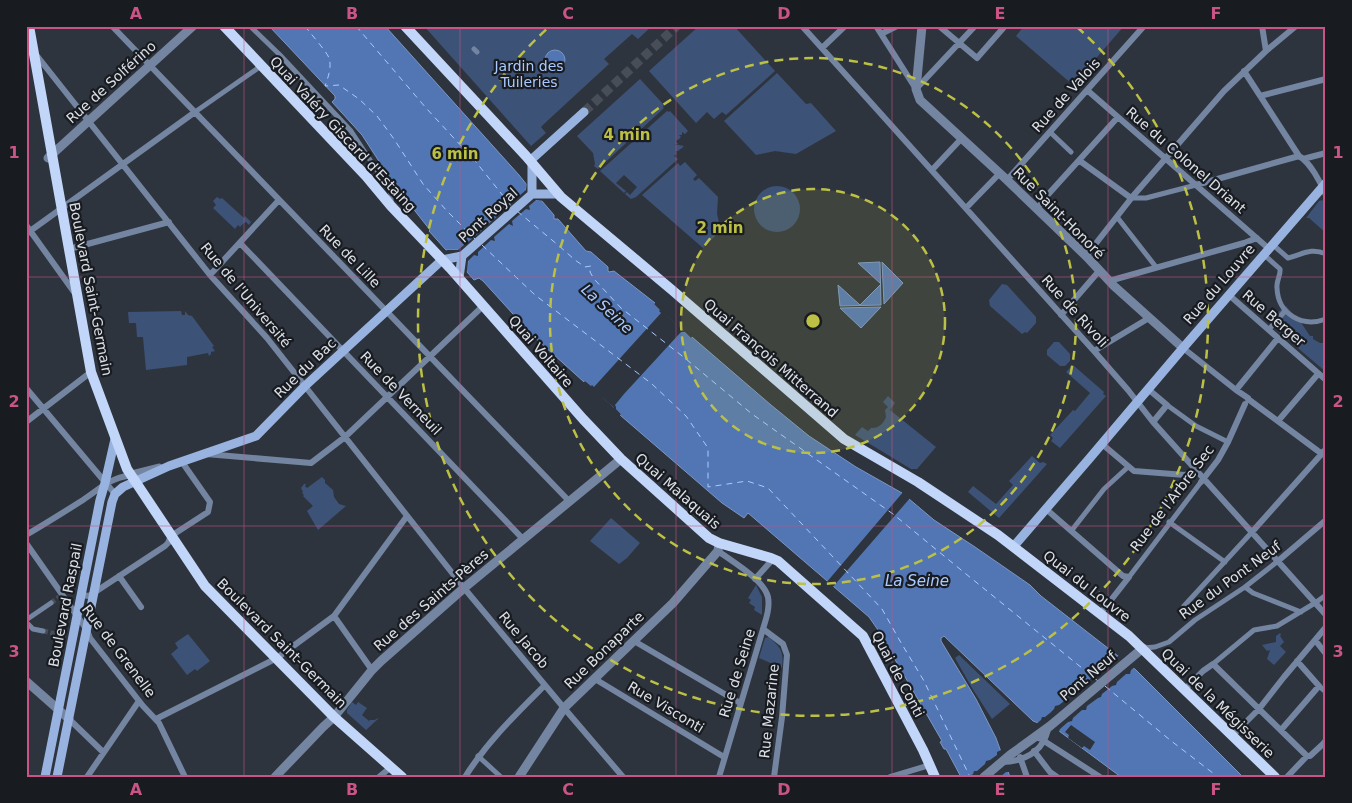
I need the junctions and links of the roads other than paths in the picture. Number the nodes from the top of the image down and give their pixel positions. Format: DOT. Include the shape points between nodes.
graph roads {
  1 [pos="29,26"];
  2 [pos="112,26"];
  3 [pos="193,26"];
  4 [pos="224,26"];
  5 [pos="250,26"];
  6 [pos="405,26"];
  7 [pos="802,26"];
  8 [pos="846,26"];
  9 [pos="876,26"];
  10 [pos="897,26"];
  11 [pos="922,26"];
  12 [pos="939,26"];
  13 [pos="975,26"];
  14 [pos="1005,26"];
  15 [pos="1144,26"];
  16 [pos="1262,26"];
  17 [pos="1296,26"];
  18 [pos="881,34"];
  19 [pos="960,43"];
  20 [pos="29,45"];
  21 [pos="822,48"];
  22 [pos="1266,51"];
  23 [pos="150,65"];
  24 [pos="261,66"];
  25 [pos="1244,72"];
  26 [pos="1326,78"];
  27 [pos="916,89"];
  28 [pos="1087,90"];
  29 [pos="1260,96"];
  30 [pos="195,112"];
  31 [pos="584,112"];
  32 [pos="1118,117"];
  33 [pos="89,121"];
  34 [pos="1050,132"];
  35 [pos="962,138"];
  36 [pos="1071,152"];
  37 [pos="1326,152"];
  38 [pos="50,156"];
  39 [pos="1301,157"];
  40 [pos="1165,158"];
  41 [pos="1080,161"];
  42 [pos="532,163"];
  43 [pos="123,164"];
  44 [pos="932,170"];
  45 [pos="1000,173"];
  46 [pos="1007,180"];
  47 [pos="1196,185"];
  48 [pos="1325,188"];
  49 [pos="532,194"];
  50 [pos="558,194"];
  51 [pos="1131,198"];
  52 [pos="279,200"];
  53 [pos="391,206"];
  54 [pos="966,208"];
  55 [pos="62,209"];
  56 [pos="1036,209"];
  57 [pos="1117,217"];
  58 [pos="169,222"];
  59 [pos="26,225"];
  60 [pos="29,233"];
  61 [pos="1256,238"];
  62 [pos="240,243"];
  63 [pos="69,249"];
  64 [pos="1268,249"];
  65 [pos="1326,254"];
  66 [pos="1086,256"];
  67 [pos="442,260"];
  68 [pos="459,260"];
  69 [pos="1156,267"];
  70 [pos="1099,271"];
  71 [pos="210,275"];
  72 [pos="459,278"];
  73 [pos="1109,281"];
  74 [pos="77,295"];
  75 [pos="1229,295"];
  76 [pos="483,306"];
  77 [pos="1284,310"];
  78 [pos="386,311"];
  79 [pos="1062,315"];
  80 [pos="1149,318"];
  81 [pos="1326,319"];
  82 [pos="1271,327"];
  83 [pos="1278,338"];
  84 [pos="1182,348"];
  85 [pos="343,351"];
  86 [pos="1094,351"];
  87 [pos="430,356"];
  88 [pos="91,372"];
  89 [pos="1318,374"];
  90 [pos="1326,380"];
  91 [pos="305,386"];
  92 [pos="26,388"];
  93 [pos="1148,389"];
  94 [pos="1236,390"];
  95 [pos="387,396"];
  96 [pos="1247,400"];
  97 [pos="1136,403"];
  98 [pos="1167,405"];
  99 [pos="44,409"];
  100 [pos="1278,420"];
  101 [pos="26,422"];
  102 [pos="1153,422"];
  103 [pos="345,437"];
  104 [pos="115,439"];
  105 [pos="1228,442"];
  106 [pos="1102,444"];
  107 [pos="1324,453"];
  108 [pos="204,454"];
  109 [pos="620,459"];
  110 [pos="182,462"];
  111 [pos="1128,467"];
  112 [pos="1195,468"];
  113 [pos="133,478"];
  114 [pos="1203,480"];
  115 [pos="105,483"];
  116 [pos="115,494"];
  117 [pos="570,502"];
  118 [pos="1046,509"];
  119 [pos="407,516"];
  120 [pos="1326,520"];
  121 [pos="1170,522"];
  122 [pos="1072,530"];
  123 [pos="1252,532"];
  124 [pos="26,536"];
  125 [pos="171,536"];
  126 [pos="523,539"];
  127 [pos="26,543"];
  128 [pos="1014,546"];
  129 [pos="719,547"];
  130 [pos="734,548"];
  131 [pos="728,559"];
  132 [pos="773,559"];
  133 [pos="1278,561"];
  134 [pos="1225,562"];
  135 [pos="119,576"];
  136 [pos="1129,577"];
  137 [pos="755,579"];
  138 [pos="464,588"];
  139 [pos="1245,588"];
  140 [pos="94,593"];
  141 [pos="81,595"];
  142 [pos="1326,596"];
  143 [pos="50,602"];
  144 [pos="1315,604"];
  145 [pos="1184,606"];
  146 [pos="141,607"];
  147 [pos="1301,612"];
  148 [pos="1100,614"];
  149 [pos="1326,615"];
  150 [pos="76,616"];
  151 [pos="334,616"];
  152 [pos="26,621"];
  153 [pos="1326,627"];
  154 [pos="763,629"];
  155 [pos="86,630"];
  156 [pos="43,631"];
  157 [pos="1315,640"];
  158 [pos="634,641"];
  159 [pos="1143,648"];
  160 [pos="1326,654"];
  161 [pos="277,658"];
  162 [pos="1297,661"];
  163 [pos="1213,664"];
  164 [pos="372,670"];
  165 [pos="596,679"];
  166 [pos="28,685"];
  167 [pos="545,685"];
  168 [pos="1319,686"];
  169 [pos="1185,689"];
  170 [pos="1326,692"];
  171 [pos="139,701"];
  172 [pos="740,703"];
  173 [pos="564,708"];
  174 [pos="1259,709"];
  175 [pos="58,710"];
  176 [pos="334,717"];
  177 [pos="156,719"];
  178 [pos="68,720"];
  179 [pos="1281,730"];
  180 [pos="1232,736"];
  181 [pos="1041,737"];
  182 [pos="1325,744"];
  183 [pos="1019,749"];
  184 [pos="1034,751"];
  185 [pos="103,752"];
  186 [pos="478,756"];
  187 [pos="1307,756"];
  188 [pos="724,757"];
  189 [pos="1012,758"];
  190 [pos="1021,759"];
  191 [pos="930,765"];
  192 [pos="391,767"];
  193 [pos="1051,774"];
  194 [pos="45,777"];
  195 [pos="57,777"];
  196 [pos="87,777"];
  197 [pos="185,777"];
  198 [pos="275,777"];
  199 [pos="379,777"];
  200 [pos="402,777"];
  201 [pos="465,777"];
  202 [pos="501,777"];
  203 [pos="519,777"];
  204 [pos="623,777"];
  205 [pos="719,777"];
  206 [pos="774,777"];
  207 [pos="890,777"];
  208 [pos="936,777"];
  209 [pos="984,777"];
  210 [pos="1027,777"];
  211 [pos="1057,777"];
  212 [pos="1100,777"];
  213 [pos="1275,777"];
  214 [pos="1287,777"];
  1 -- 20 [label="main road, Boulevard Saint-Germain"];
  2 -- 23 [label="street, Rue de Lille"];
  3 -- 23 [label="street, Rue de Solférino"];
  4 -- 24 [label="main road, Quai Valéry Giscard d'Estaing"];
  5 -- 53 [label="street" via="351,131 392,193"];
  6 -- 42 [label="main road, Quai François Mitterrand"];
  7 -- 21 [label="street, Rue de Rivoli"];
  8 -- 21 [label="street"];
  9 -- 18 [label="street, Rue Saint-Honoré"];
  10 -- 18 [label="street"];
  11 -- 27 [label="street"];
  12 -- 19 [label="street"];
  13 -- 19 [label="street"];
  14 -- 19 [label="street" via="977,58"];
  15 -- 28 [label="street, Rue de Valois"];
  16 -- 22 [label="street"];
  17 -- 22 [label="street"];
  18 -- 27 [label="street, Rue Saint-Honoré"];
  19 -- 27 [label="street"];
  20 -- 33 [label="street, Rue de l'Université"];
  20 -- 38 [label="main road, Boulevard Saint-Germain"];
  21 -- 44 [label="street, Rue de Rivoli"];
  22 -- 25 [label="street"];
  23 -- 30 [label="street, Rue de Lille"];
  23 -- 33 [label="street, Rue de Solférino"];
  24 -- 30 [label="street"];
  24 -- 53 [label="main road, Quai Valéry Giscard d'Estaing"];
  25 -- 29 [label="street"];
  25 -- 40 [label="street"];
  26 -- 29 [label="street"];
  27 -- 35 [label="street, Rue Saint-Honoré" via="920,100"];
  28 -- 32 [label="street, Rue du Colonel Driant"];
  28 -- 34 [label="street, Rue de Valois"];
  29 -- 39 [label="street"];
  30 -- 43 [label="street"];
  30 -- 52 [label="street, Rue de Lille"];
  31 -- 42 [label="main road" via="532,159"];
  32 -- 40 [label="street, Rue du Colonel Driant"];
  32 -- 41 [label="street"];
  33 -- 38 [label="street, Rue de Solférino"];
  33 -- 43 [label="street, Rue de l'Université"];
  34 -- 36 [label="street"];
  34 -- 46 [label="street, Rue de Valois"];
  35 -- 44 [label="street"];
  35 -- 45 [label="street, Rue Saint-Honoré"];
  37 -- 39 [label="street"];
  38 -- 55 [label="main road, Boulevard Saint-Germain"];
  39 -- 47 [label="street"];
  39 -- 48 [label="street"];
  40 -- 47 [label="street, Rue du Colonel Driant"];
  40 -- 51 [label="street"];
  41 -- 51 [label="street"];
  41 -- 56 [label="street"];
  42 -- 49 [label="main road, Pont Royal"];
  42 -- 50 [label="main road, Quai François Mitterrand"];
  43 -- 55 [label="street"];
  43 -- 58 [label="street, Rue de l'Université"];
  44 -- 54 [label="street, Rue de Rivoli"];
  45 -- 46 [label="street, Rue Saint-Honoré"];
  45 -- 54 [label="street"];
  46 -- 56 [label="street, Rue Saint-Honoré"];
  47 -- 51 [label="street" via="1146,198"];
  47 -- 61 [label="street, Rue du Colonel Driant"];
  48 -- 64 [label="main road, Rue du Louvre"];
  49 -- 50 [label="main road, Pont Royal"];
  49 -- 68 [label="main road, Pont Royal"];
  50 -- 128 [label="main road, Quai François Mitterrand" via="844,438 918,482"];
  51 -- 57 [label="street"];
  52 -- 62 [label="street"];
  52 -- 78 [label="street, Rue de Lille"];
  53 -- 67 [label="main road, Quai Valéry Giscard d'Estaing"];
  54 -- 79 [label="street, Rue de Rivoli"];
  55 -- 60 [label="street"];
  55 -- 63 [label="main road, Boulevard Saint-Germain"];
  56 -- 66 [label="street, Rue Saint-Honoré"];
  57 -- 66 [label="street"];
  57 -- 69 [label="street"];
  58 -- 63 [label="street"];
  58 -- 71 [label="street, Rue de l'Université"];
  59 -- 60 [label="street"];
  60 -- 74 [label="street"];
  61 -- 64 [label="street, Rue du Colonel Driant"];
  61 -- 69 [label="street"];
  62 -- 71 [label="street"];
  62 -- 85 [label="street, Rue de Verneuil"];
  63 -- 74 [label="main road, Boulevard Saint-Germain"];
  64 -- 65 [label="street" via="1288,258 1306,251"];
  64 -- 75 [label="main road, Rue du Louvre"];
  64 -- 77 [label="street" via="1280,268 1277,291"];
  66 -- 70 [label="street, Rue Saint-Honoré"];
  67 -- 68 [label="main road, Pont Royal"];
  67 -- 72 [label="main road, Quai Voltaire"];
  67 -- 78 [label="main road, Rue du Bac"];
  68 -- 72 [label="main road, Pont Royal"];
  69 -- 73 [label="street"];
  70 -- 73 [label="street, Rue Saint-Honoré"];
  70 -- 79 [label="street"];
  71 -- 91 [label="street, Rue de l'Université"];
  72 -- 76 [label="main road, Quai Voltaire"];
  73 -- 80 [label="street, Rue Saint-Honoré"];
  74 -- 88 [label="main road, Boulevard Saint-Germain"];
  75 -- 83 [label="street, Rue Berger"];
  75 -- 84 [label="main road, Rue du Louvre"];
  76 -- 87 [label="street"];
  76 -- 109 [label="main road, Quai Voltaire"];
  77 -- 81 [label="street" via="1297,319 1318,322"];
  77 -- 82 [label="street"];
  78 -- 85 [label="main road, Rue du Bac"];
  78 -- 87 [label="street, Rue de Lille"];
  79 -- 86 [label="street, Rue de Rivoli"];
  80 -- 84 [label="street, Rue Saint-Honoré"];
  80 -- 86 [label="street"];
  83 -- 89 [label="street, Rue Berger"];
  83 -- 94 [label="street"];
  84 -- 93 [label="main road, Rue du Louvre"];
  84 -- 94 [label="street, Rue Saint-Honoré"];
  85 -- 91 [label="main road, Rue du Bac"];
  85 -- 95 [label="street, Rue de Verneuil"];
  86 -- 97 [label="street, Rue de Rivoli"];
  87 -- 95 [label="street"];
  87 -- 117 [label="street, Rue de Lille"];
  88 -- 99 [label="street"];
  88 -- 104 [label="main road, Boulevard Saint-Germain"];
  89 -- 90 [label="street, Rue Berger"];
  89 -- 100 [label="street"];
  91 -- 103 [label="street, Rue de l'Université"];
  91 -- 108 [label="main road, Rue du Bac" via="256,436"];
  92 -- 99 [label="street"];
  93 -- 97 [label="main road, Rue du Louvre"];
  93 -- 98 [label="street"];
  94 -- 96 [label="street, Rue Saint-Honoré"];
  95 -- 103 [label="street"];
  95 -- 126 [label="street, Rue de Verneuil"];
  96 -- 100 [label="street, Rue Saint-Honoré"];
  96 -- 105 [label="street, Rue de l'Arbre Sec"];
  97 -- 102 [label="street, Rue de Rivoli"];
  97 -- 106 [label="main road, Rue du Louvre"];
  98 -- 102 [label="street"];
  98 -- 105 [label="street" via="1196,426"];
  99 -- 101 [label="street"];
  99 -- 115 [label="street"];
  100 -- 107 [label="street, Rue Saint-Honoré"];
  102 -- 112 [label="street, Rue de Rivoli"];
  103 -- 108 [label="street" via="311,463"];
  103 -- 119 [label="street, Rue de l'Université"];
  104 -- 113 [label="main road, Boulevard Saint-Germain"];
  104 -- 115 [label="main road, Boulevard Raspail"];
  105 -- 114 [label="street, Rue de l'Arbre Sec"];
  106 -- 111 [label="street"];
  106 -- 118 [label="main road, Rue du Louvre"];
  107 -- 123 [label="street"];
  108 -- 110 [label="main road, Rue du Bac"];
  109 -- 117 [label="street, Rue des Saints-Pères"];
  109 -- 129 [label="main road, Quai Malaquais"];
  110 -- 113 [label="main road, Rue du Bac"];
  110 -- 125 [label="street" via="210,502 210,507 208,512"];
  111 -- 112 [label="street" via="1134,471 1185,475"];
  111 -- 122 [label="street" via="1089,506"];
  112 -- 114 [label="street, Rue de Rivoli"];
  113 -- 115 [label="street, Rue du Bac" via="119,477"];
  113 -- 116 [label="main road"];
  113 -- 125 [label="main road, Boulevard Saint-Germain"];
  114 -- 121 [label="street, Rue de l'Arbre Sec"];
  114 -- 123 [label="street, Rue de Rivoli"];
  115 -- 116 [label="street"];
  115 -- 124 [label="street, Rue du Bac"];
  115 -- 141 [label="main road, Boulevard Raspail"];
  116 -- 140 [label="main road, Boulevard Raspail"];
  117 -- 126 [label="street, Rue des Saints-Pères"];
  118 -- 122 [label="street"];
  118 -- 128 [label="main road, Rue du Louvre"];
  119 -- 138 [label="street, Rue de l'Université"];
  119 -- 151 [label="street"];
  120 -- 133 [label="street, Rue du Pont Neuf"];
  121 -- 134 [label="street"];
  121 -- 136 [label="street, Rue de l'Arbre Sec"];
  122 -- 136 [label="street" via="1123,576"];
  123 -- 133 [label="street, Rue de Rivoli"];
  123 -- 134 [label="street"];
  125 -- 135 [label="street" via="168,543"];
  125 -- 161 [label="main road, Boulevard Saint-Germain" via="205,586"];
  126 -- 138 [label="street, Rue des Saints-Pères"];
  127 -- 150 [label="street, Rue de Grenelle"];
  128 -- 148 [label="main road, Quai du Louvre"];
  129 -- 130 [label="main road, Quai Malaquais"];
  129 -- 131 [label="street, Quai Malaquais"];
  129 -- 158 [label="street, Rue Bonaparte" via="673,603"];
  130 -- 131 [label="street"];
  130 -- 132 [label="main road, Quai Malaquais"];
  131 -- 137 [label="street, Quai Malaquais"];
  132 -- 137 [label="street"];
  132 -- 191 [label="main road, Quai de Conti" via="863,636"];
  133 -- 139 [label="street, Rue du Pont Neuf"];
  133 -- 144 [label="street, Rue de Rivoli"];
  134 -- 145 [label="street"];
  135 -- 140 [label="street"];
  135 -- 146 [label="street"];
  136 -- 148 [label="street"];
  137 -- 154 [label="street, Rue de Seine" via="768,598"];
  138 -- 164 [label="street, Rue des Saints-Pères"];
  138 -- 167 [label="street, Rue Jacob"];
  139 -- 147 [label="street"];
  139 -- 159 [label="street, Rue du Pont Neuf" via="1195,620 1169,642"];
  140 -- 141 [label="street"];
  140 -- 155 [label="main road, Boulevard Raspail"];
  141 -- 150 [label="main road, Boulevard Raspail"];
  142 -- 144 [label="street"];
  143 -- 152 [label="street"];
  144 -- 147 [label="street"];
  144 -- 149 [label="street, Rue de Rivoli"];
  147 -- 163 [label="street" via="1277,626 1254,630"];
  148 -- 159 [label="main road, Quai du Louvre"];
  150 -- 155 [label="street, Rue de Grenelle"];
  150 -- 175 [label="main road, Boulevard Raspail" via="69,636"];
  151 -- 161 [label="street"];
  151 -- 164 [label="street"];
  152 -- 156 [label="street" via="33,629"];
  153 -- 157 [label="street"];
  154 -- 172 [label="street, Rue de Seine"];
  154 -- 206 [label="street, Rue Mazarine" via="783,644 787,655"];
  155 -- 171 [label="street, Rue de Grenelle"];
  155 -- 178 [label="main road, Boulevard Raspail"];
  157 -- 160 [label="street"];
  157 -- 162 [label="street"];
  158 -- 165 [label="street, Rue Bonaparte"];
  158 -- 172 [label="street"];
  159 -- 169 [label="main road, Quai de la Mégisserie"];
  159 -- 181 [label="street, Pont Neuf"];
  161 -- 176 [label="main road, Boulevard Saint-Germain"];
  161 -- 177 [label="street"];
  162 -- 168 [label="street"];
  162 -- 174 [label="street"];
  163 -- 169 [label="street"];
  163 -- 174 [label="street"];
  164 -- 176 [label="street, Rue des Saints-Pères"];
  165 -- 173 [label="street, Rue Bonaparte"];
  165 -- 188 [label="street, Rue Visconti"];
  166 -- 175 [label="street"];
  167 -- 173 [label="street, Rue Jacob"];
  167 -- 186 [label="street"];
  168 -- 170 [label="street"];
  168 -- 179 [label="street"];
  169 -- 180 [label="main road, Quai de la Mégisserie"];
  171 -- 177 [label="street, Rue de Grenelle"];
  171 -- 185 [label="street"];
  172 -- 188 [label="street, Rue de Seine"];
  173 -- 203 [label="street, Rue Bonaparte"];
  173 -- 204 [label="street, Rue Jacob"];
  174 -- 179 [label="street"];
  174 -- 180 [label="street"];
  175 -- 178 [label="street"];
  175 -- 194 [label="main road, Boulevard Raspail"];
  176 -- 192 [label="main road, Boulevard Saint-Germain"];
  176 -- 198 [label="street, Rue des Saints-Pères"];
  177 -- 197 [label="street, Rue de Grenelle"];
  178 -- 185 [label="street"];
  178 -- 195 [label="main road, Boulevard Raspail"];
  179 -- 187 [label="street"];
  180 -- 213 [label="main road, Quai de la Mégisserie"];
  181 -- 183 [label="street, Pont Neuf"];
  181 -- 184 [label="street" via="1042,744"];
  181 -- 212 [label="street"];
  182 -- 187 [label="street"];
  183 -- 189 [label="street, Pont Neuf"];
  183 -- 190 [label="street"];
  184 -- 190 [label="street"];
  184 -- 193 [label="street"];
  185 -- 196 [label="street"];
  186 -- 201 [label="street"];
  186 -- 202 [label="street"];
  187 -- 214 [label="street"];
  188 -- 205 [label="street, Rue de Seine"];
  189 -- 190 [label="street"];
  189 -- 209 [label="street"];
  190 -- 210 [label="street"];
  191 -- 207 [label="street"];
  191 -- 208 [label="main road, Quai de Conti"];
  192 -- 199 [label="street"];
  192 -- 200 [label="main road, Boulevard Saint-Germain"];
  193 -- 211 [label="street"];
}
